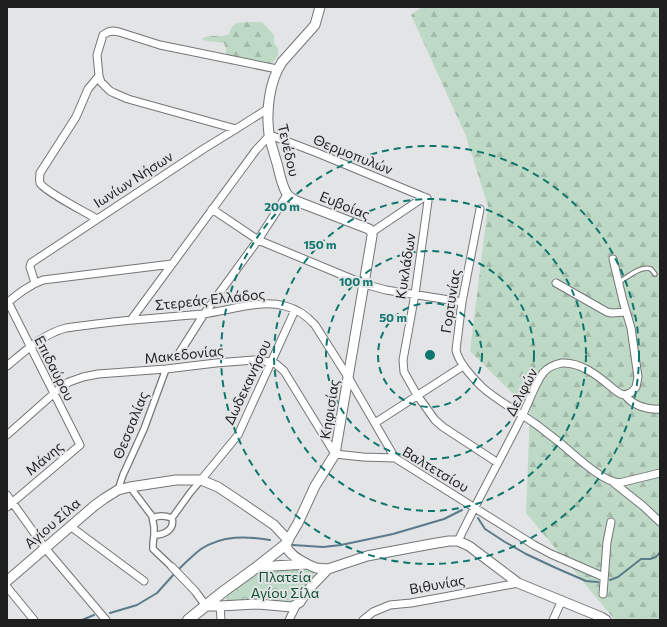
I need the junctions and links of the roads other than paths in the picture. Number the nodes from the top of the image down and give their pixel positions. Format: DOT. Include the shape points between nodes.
graph roads {
  1 [pos="320,7"];
  2 [pos="277,69"];
  3 [pos="99,76"];
  4 [pos="269,108"];
  5 [pos="236,129"];
  6 [pos="270,135"];
  7 [pos="287,195"];
  8 [pos="425,198"];
  9 [pos="212,209"];
  10 [pos="480,209"];
  11 [pos="97,219"];
  12 [pos="372,232"];
  13 [pos="258,240"];
  14 [pos="613,259"];
  15 [pos="172,264"];
  16 [pos="655,274"];
  17 [pos="619,282"];
  18 [pos="35,283"];
  19 [pos="556,283"];
  20 [pos="364,284"];
  21 [pos="415,294"];
  22 [pos="7,302"];
  23 [pos="462,302"];
  24 [pos="295,310"];
  25 [pos="626,312"];
  26 [pos="204,314"];
  27 [pos="131,320"];
  28 [pos="30,347"];
  29 [pos="180,352"];
  30 [pos="271,362"];
  31 [pos="7,366"];
  32 [pos="463,366"];
  33 [pos="166,369"];
  34 [pos="348,377"];
  35 [pos="54,394"];
  36 [pos="417,395"];
  37 [pos="625,395"];
  38 [pos="660,409"];
  39 [pos="522,416"];
  40 [pos="375,423"];
  41 [pos="7,435"];
  42 [pos="80,445"];
  43 [pos="336,454"];
  44 [pos="395,458"];
  45 [pos="498,463"];
  46 [pos="660,474"];
  47 [pos="201,480"];
  48 [pos="614,483"];
  49 [pos="130,487"];
  50 [pos="118,490"];
  51 [pos="7,495"];
  52 [pos="10,505"];
  53 [pos="474,508"];
  54 [pos="153,518"];
  55 [pos="172,518"];
  56 [pos="611,522"];
  57 [pos="660,522"];
  58 [pos="70,526"];
  59 [pos="154,535"];
  60 [pos="458,541"];
  61 [pos="286,542"];
  62 [pos="45,548"];
  63 [pos="307,564"];
  64 [pos="172,567"];
  65 [pos="257,567"];
  66 [pos="328,569"];
  67 [pos="604,577"];
  68 [pos="7,581"];
  69 [pos="144,581"];
  70 [pos="518,582"];
  71 [pos="7,587"];
  72 [pos="603,594"];
  73 [pos="562,600"];
  74 [pos="297,604"];
  75 [pos="206,606"];
  76 [pos="220,606"];
  77 [pos="34,620"];
  78 [pos="106,620"];
  79 [pos="188,620"];
  80 [pos="221,620"];
  81 [pos="289,620"];
  82 [pos="363,620"];
  83 [pos="553,620"];
  84 [pos="606,620"];
  1 -- 2 [label="street, Τενέδου" via="310,32"];
  2 -- 3 [label="street" via="160,45 113,31 103,35 98,55"];
  2 -- 4 [label="street, Τενέδου" via="271,87"];
  3 -- 5 [label="street" via="105,86 122,97"];
  3 -- 11 [label="street" via="88,89 76,117 39,177 40,183 48,190"];
  4 -- 5 [label="street, Ιωνίων Νήσων"];
  4 -- 6 [label="street, Τενέδου"];
  5 -- 11 [label="street, Ιωνίων Νήσων"];
  6 -- 7 [label="street, Τενέδου"];
  6 -- 8 [label="street, Θερμοπυλών"];
  6 -- 9 [label="street"];
  7 -- 12 [label="street, Ευβοίας" via="296,201 366,227"];
  7 -- 13 [label="street"];
  8 -- 12 [label="street"];
  8 -- 21 [label="street, Κυκλάδων" via="428,201"];
  9 -- 13 [label="street"];
  9 -- 15 [label="street"];
  10 -- 23 [label="street, Γορτυνίας"];
  11 -- 18 [label="street, Ιωνίων Νήσων" via="31,262 30,268"];
  12 -- 20 [label="street, Κηφισίας"];
  13 -- 20 [label="street"];
  13 -- 26 [label="street"];
  14 -- 17 [label="street"];
  15 -- 18 [label="street"];
  15 -- 27 [label="street"];
  16 -- 17 [label="lane" via="646,268 630,274"];
  17 -- 25 [label="street"];
  18 -- 22 [label="street"];
  19 -- 25 [label="street" via="607,312"];
  20 -- 21 [label="street"];
  20 -- 34 [label="street, Κηφισίας"];
  21 -- 23 [label="street"];
  21 -- 36 [label="street, Κυκλάδων" via="403,368"];
  22 -- 28 [label="street, Επιδαύρου"];
  23 -- 32 [label="street, Γορτυνίας" via="456,350"];
  24 -- 26 [label="street, Στερεάς Ελλάδος" via="266,304"];
  24 -- 30 [label="street, Δωδεκανήσου"];
  24 -- 34 [label="street, Στερεάς Ελλάδος" via="315,325"];
  25 -- 37 [label="street" via="631,328 638,377 636,387"];
  26 -- 27 [label="street, Στερεάς Ελλάδος"];
  26 -- 29 [label="street"];
  27 -- 28 [label="street, Στερεάς Ελλάδος" via="57,330"];
  28 -- 31 [label="street, Στερεάς Ελλάδος"];
  28 -- 35 [label="street, Επιδαύρου"];
  30 -- 33 [label="street, Μακεδονίας" via="254,360"];
  30 -- 43 [label="street" via="284,371"];
  30 -- 47 [label="street, Δωδεκανήσου" via="238,435"];
  32 -- 36 [label="street"];
  32 -- 39 [label="street, Γορτυνίας" via="486,390"];
  33 -- 35 [label="street, Μακεδονίας" via="83,377 69,382"];
  33 -- 50 [label="street, Θεσσαλίας"];
  34 -- 40 [label="street, Στερεάς Ελλάδος"];
  34 -- 43 [label="street, Κηφισίας"];
  35 -- 41 [label="street, Μακεδονίας"];
  35 -- 42 [label="street, Επιδαύρου"];
  36 -- 40 [label="street"];
  36 -- 45 [label="street, Κυκλάδων" via="443,427"];
  37 -- 38 [label="street, Δελφών" via="629,400 645,408"];
  37 -- 39 [label="street, Δελφών" via="621,395 580,366 561,363 545,371"];
  39 -- 45 [label="street, Δελφών"];
  39 -- 48 [label="street, Γορτυνίας"];
  40 -- 44 [label="street, Στερεάς Ελλάδος"];
  42 -- 52 [label="street, Μάνης"];
  43 -- 44 [label="street, Βαλτετσίου"];
  43 -- 61 [label="street, Κηφισίας" via="315,486"];
  44 -- 53 [label="street, Βαλτετσίου"];
  45 -- 53 [label="street, Δελφών"];
  46 -- 48 [label="street"];
  47 -- 49 [label="street, Αγίου Σίλα" via="185,479"];
  47 -- 55 [label="street"];
  47 -- 61 [label="street" via="218,487 274,525"];
  48 -- 57 [label="street, Γορτυνίας"];
  49 -- 50 [label="street, Αγίου Σίλα"];
  49 -- 54 [label="street"];
  50 -- 58 [label="street, Αγίου Σίλα"];
  51 -- 52 [label="street"];
  52 -- 62 [label="street"];
  53 -- 60 [label="street, Δελφών"];
  53 -- 67 [label="street, Βαλτετσίου" via="543,550"];
  54 -- 55 [label="street"];
  54 -- 59 [label="street"];
  55 -- 59 [label="street" via="170,530"];
  56 -- 67 [label="street"];
  58 -- 62 [label="street, Αγίου Σίλα"];
  58 -- 69 [label="street"];
  59 -- 64 [label="street" via="153,549"];
  60 -- 66 [label="street" via="367,556"];
  60 -- 70 [label="street" via="469,546"];
  61 -- 63 [label="street" via="288,551"];
  61 -- 65 [label="main road, Κηφισίας"];
  62 -- 68 [label="street, Αγίου Σίλα"];
  62 -- 78 [label="street"];
  63 -- 65 [label="street"];
  63 -- 66 [label="street"];
  64 -- 75 [label="street"];
  65 -- 75 [label="main road, Κηφισίας"];
  66 -- 74 [label="street"];
  67 -- 72 [label="street"];
  70 -- 73 [label="street"];
  70 -- 82 [label="street, Βιθυνίας" via="390,605 373,612"];
  71 -- 77 [label="street"];
  73 -- 83 [label="street"];
  73 -- 84 [label="street"];
  74 -- 76 [label="street" via="292,607 258,604"];
  74 -- 81 [label="street"];
  75 -- 76 [label="street"];
  75 -- 79 [label="main road, Κηφισίας"];
  76 -- 80 [label="street"];
}
